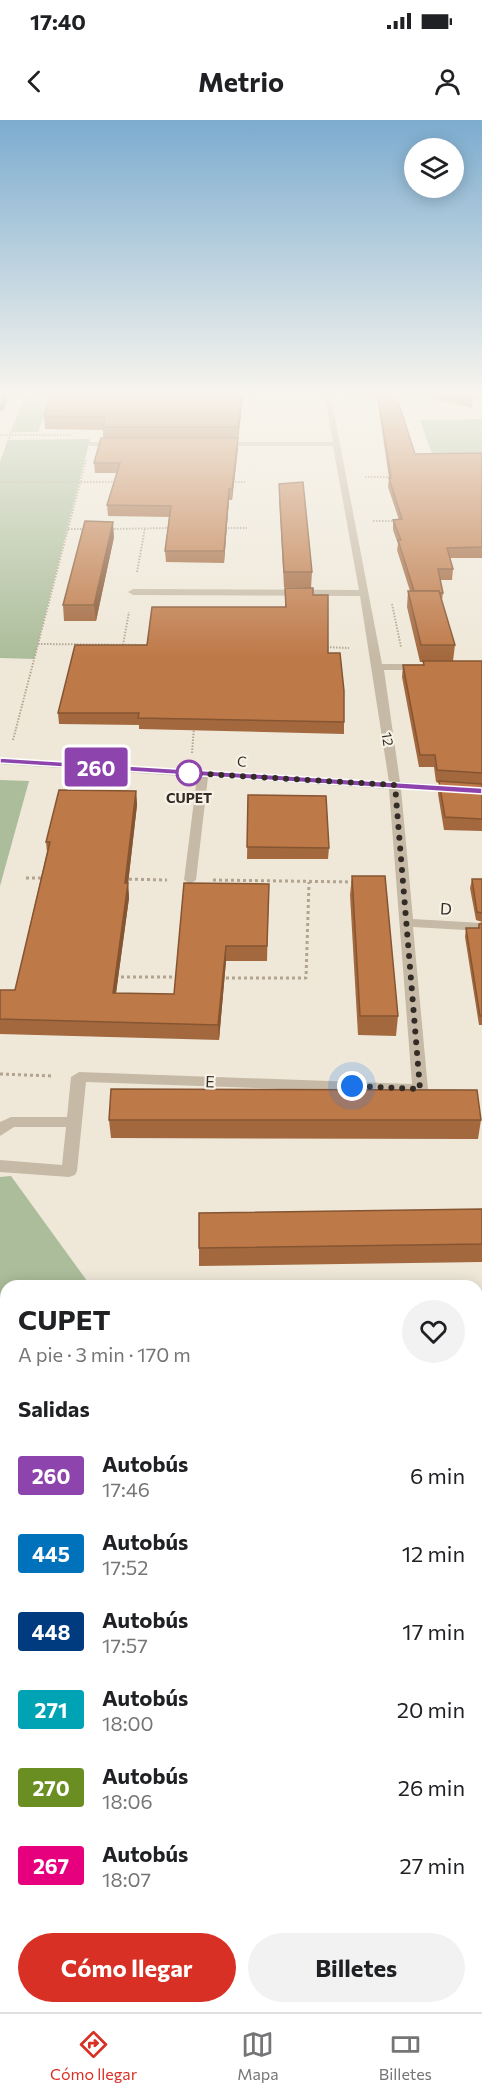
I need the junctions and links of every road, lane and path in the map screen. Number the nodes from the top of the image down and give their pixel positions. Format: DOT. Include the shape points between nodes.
graph roads {
  1 [pos="344,480"];
  2 [pos="0,482"];
  3 [pos="80,482"];
  4 [pos="127,482"];
  5 [pos="222,482"];
  6 [pos="245,482"];
  7 [pos="351,521"];
  8 [pos="406,521"];
  9 [pos="145,528"];
  10 [pos="179,528"];
  11 [pos="224,528"];
  12 [pos="247,528"];
  13 [pos="68,529"];
  14 [pos="90,529"];
  15 [pos="101,529"];
  16 [pos="134,592"];
  17 [pos="364,593"];
  18 [pos="38,644"];
  19 [pos="123,645"];
  20 [pos="156,645"];
  21 [pos="320,647"];
  22 [pos="374,648"];
  23 [pos="378,667"];
  24 [pos="439,667"];
  25 [pos="194,727"];
  26 [pos="4,761"];
  27 [pos="197,773"];
  28 [pos="395,785"];
  29 [pos="482,791"];
  30 [pos="190,880"];
  31 [pos="309,882"];
  32 [pos="407,923"];
  33 [pos="482,927"];
  34 [pos="114,977"];
  35 [pos="186,977"];
  36 [pos="210,977"];
  37 [pos="0,1074"];
  38 [pos="79,1077"];
  39 [pos="420,1089"];
  40 [pos="75,1122"];
  41 [pos="0,1130"];
  42 [pos="0,1166"];
  1 -- 7 [label="street, 12"];
  2 -- 3 [label="path"];
  3 -- 4 [label="path"];
  3 -- 13 [label="path"];
  5 -- 6 [label="path"];
  7 -- 8 [label="path"];
  7 -- 17 [label="street, 12"];
  9 -- 10 [label="path"];
  9 -- 15 [label="path"];
  9 -- 16 [label="path"];
  11 -- 12 [label="path"];
  13 -- 14 [label="path"];
  13 -- 18 [label="path"];
  16 -- 17 [label="street"];
  16 -- 19 [label="path"];
  17 -- 22 [label="street, 12"];
  18 -- 19 [label="path"];
  18 -- 26 [label="path"];
  19 -- 20 [label="path"];
  21 -- 22 [label="path"];
  22 -- 23 [label="street, 12"];
  23 -- 24 [label="street"];
  23 -- 28 [label="street, 12"];
  25 -- 27 [label="path"];
  26 -- 27 [label="street, C"];
  27 -- 28 [label="street, C"];
  27 -- 30 [label="street"];
  28 -- 29 [label="street, C"];
  28 -- 32 [label="street, 12"];
  31 -- 36 [label="path" via="306,978"];
  32 -- 33 [label="street, D"];
  32 -- 39 [label="street, 12"];
  34 -- 35 [label="path"];
  37 -- 38 [label="path"];
  38 -- 39 [label="street, E"];
  38 -- 40 [label="street"];
  40 -- 41 [label="street" via="11,1122"];
  40 -- 42 [label="street" via="69,1171"];
}
